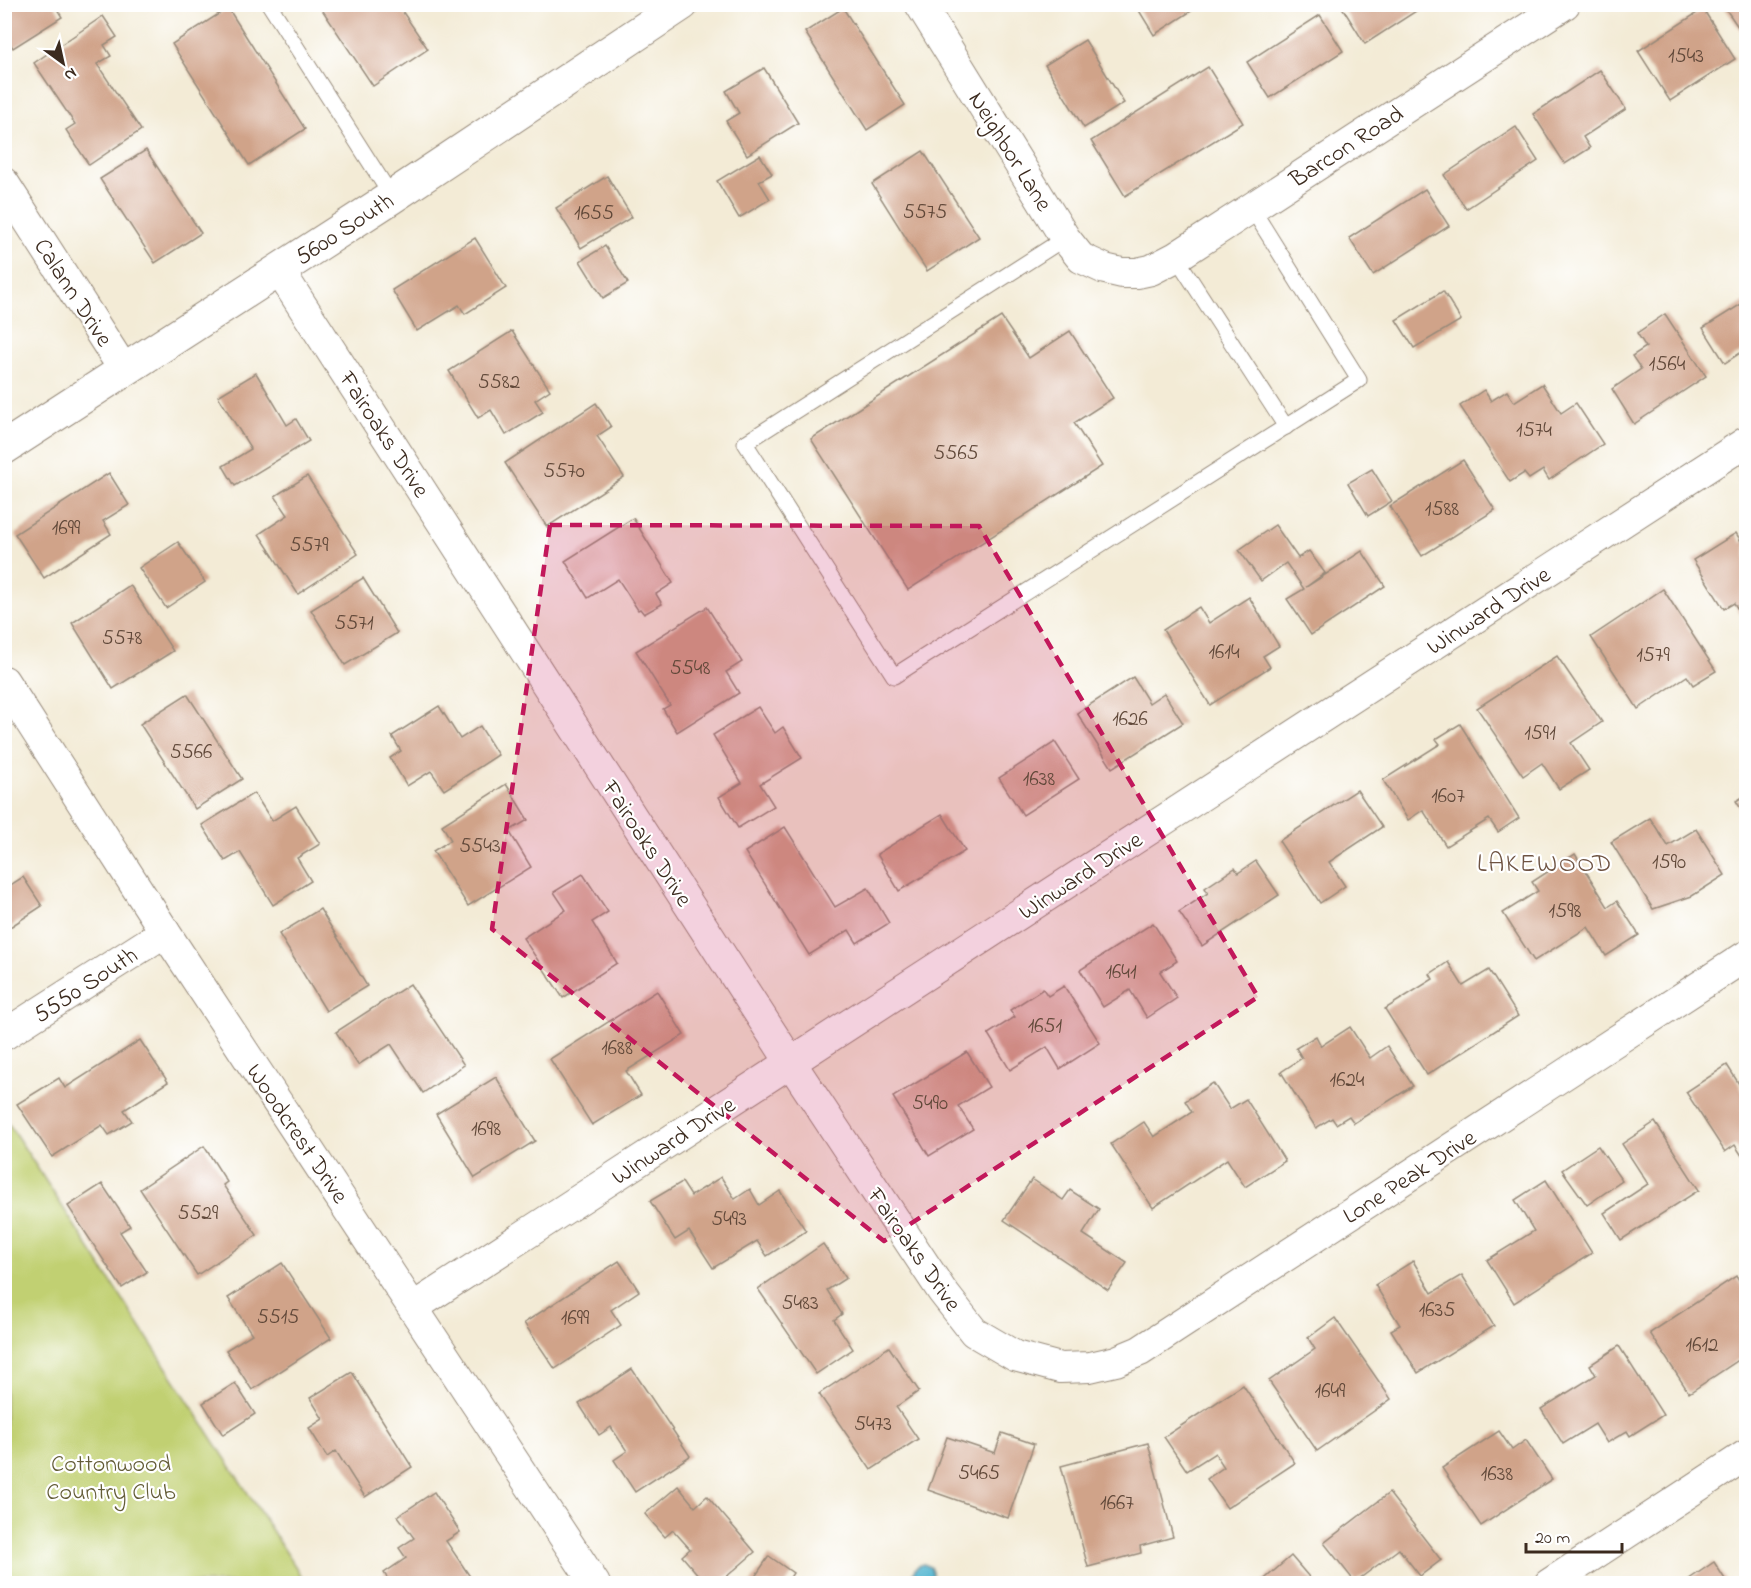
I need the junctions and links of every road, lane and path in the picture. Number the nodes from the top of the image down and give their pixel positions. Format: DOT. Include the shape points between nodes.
graph roads {
  1 [pos="269,4"];
  2 [pos="682,4"];
  3 [pos="920,4"];
  4 [pos="1565,4"];
  5 [pos="4,183"];
  6 [pos="392,197"];
  7 [pos="1251,207"];
  8 [pos="1065,238"];
  9 [pos="1176,257"];
  10 [pos="279,270"];
  11 [pos="1122,273"];
  12 [pos="124,370"];
  13 [pos="1286,427"];
  14 [pos="1746,442"];
  15 [pos="4,448"];
  16 [pos="4,681"];
  17 [pos="165,932"];
  18 [pos="1746,956"];
  19 [pos="4,1035"];
  20 [pos="791,1063"];
  21 [pos="414,1307"];
  22 [pos="1060,1368"];
  23 [pos="1746,1455"];
  24 [pos="596,1584"];
  25 [pos="1549,1584"];
  1 -- 6 [label="lane"];
  2 -- 6 [label="main road, 5600 South"];
  3 -- 8 [label="street, Neighbor Lane"];
  4 -- 7 [label="street, Barcon Road"];
  5 -- 12 [label="street, Calann Drive"];
  6 -- 10 [label="main road, 5600 South"];
  7 -- 9 [label="street, Barcon Road"];
  7 -- 13 [label="lane" via="1359,380"];
  8 -- 11 [label="street, Neighbor Lane" via="1081,258"];
  8 -- 13 [label="lane" via="745,443 894,676"];
  9 -- 11 [label="street, Barcon Road" via="1151,270"];
  9 -- 13 [label="lane"];
  10 -- 12 [label="main road, 5600 South"];
  10 -- 20 [label="street, Fairoaks Drive"];
  12 -- 15 [label="main road, 5600 South"];
  14 -- 20 [label="street, Winward Drive"];
  16 -- 17 [label="street, Woodcrest Drive"];
  17 -- 19 [label="street, 5550 South"];
  17 -- 21 [label="street, Woodcrest Drive"];
  18 -- 22 [label="street, Lone Peak Drive" via="1165,1336 1116,1362"];
  20 -- 21 [label="street, Winward Drive"];
  20 -- 22 [label="street, Fairoaks Drive" via="942,1291 974,1332 1015,1356"];
  21 -- 24 [label="street, Woodcrest Drive"];
  23 -- 25 [label="street"];
}
